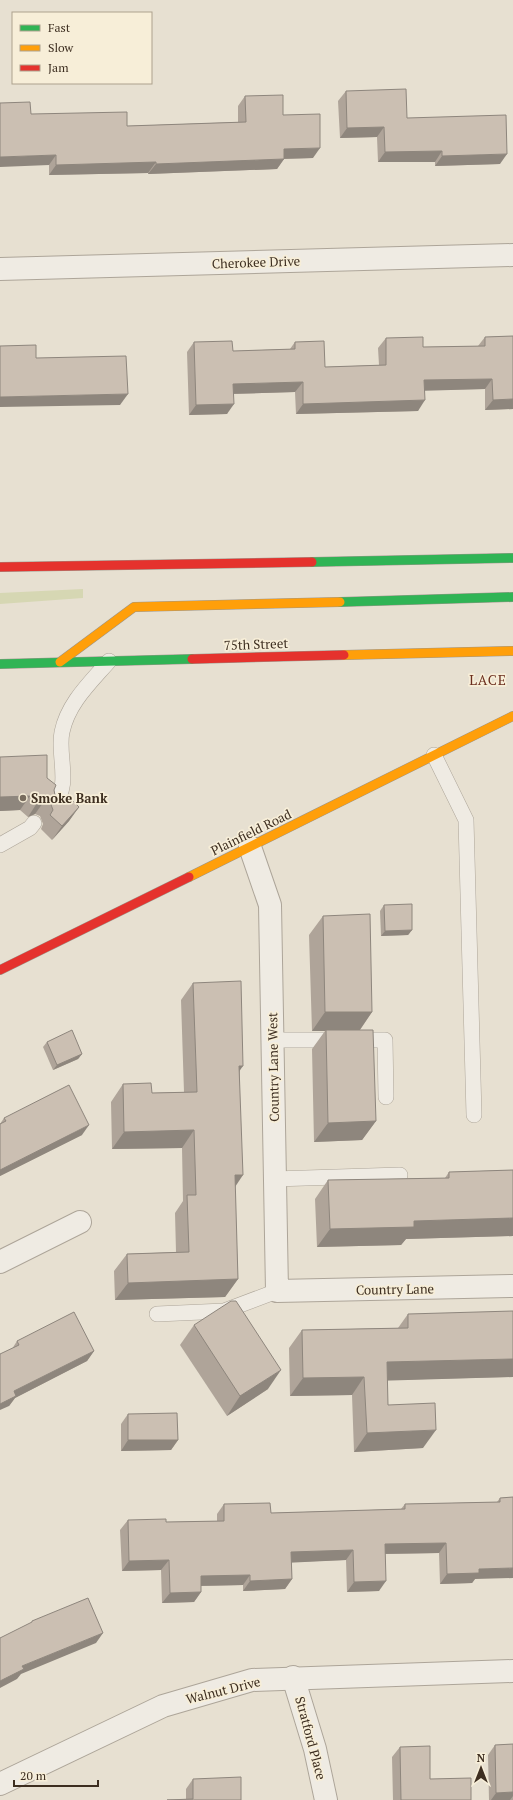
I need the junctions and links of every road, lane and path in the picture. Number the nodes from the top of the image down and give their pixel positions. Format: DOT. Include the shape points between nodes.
graph roads {
  1 [pos="513,255"];
  2 [pos="0,269"];
  3 [pos="513,558"];
  4 [pos="0,567"];
  5 [pos="513,597"];
  6 [pos="513,651"];
  7 [pos="109,661"];
  8 [pos="60,662"];
  9 [pos="0,664"];
  10 [pos="513,716"];
  11 [pos="434,755"];
  12 [pos="53,805"];
  13 [pos="34,823"];
  14 [pos="0,845"];
  15 [pos="250,846"];
  16 [pos="0,970"];
  17 [pos="272,1040"];
  18 [pos="386,1096"];
  19 [pos="474,1115"];
  20 [pos="400,1175"];
  21 [pos="274,1179"];
  22 [pos="80,1222"];
  23 [pos="0,1262"];
  24 [pos="513,1286"];
  25 [pos="276,1291"];
  26 [pos="157,1314"];
  27 [pos="513,1671"];
  28 [pos="293,1677"];
  29 [pos="0,1784"];
  30 [pos="326,1800"];
  1 -- 2 [label="street, Cherokee Drive"];
  3 -- 4 [label="main road"];
  5 -- 8 [label="main road" via="134,607"];
  6 -- 7 [label="main road, 75th Street"];
  7 -- 8 [label="main road, 75th Street"];
  7 -- 12 [label="lane" via="74,701 66,719 62,732 63,788"];
  8 -- 9 [label="main road, 75th Street"];
  10 -- 11 [label="main road, Plainfield Road"];
  11 -- 15 [label="main road, Plainfield Road"];
  11 -- 19 [label="lane" via="466,820"];
  13 -- 14 [label="lane" via="30,828"];
  15 -- 16 [label="main road, Plainfield Road"];
  15 -- 17 [label="street, Country Lane West" via="270,905"];
  17 -- 18 [label="lane" via="385,1040"];
  17 -- 21 [label="street, Country Lane West"];
  20 -- 21 [label="lane"];
  21 -- 25 [label="street, Country Lane West"];
  22 -- 23 [label="street"];
  24 -- 25 [label="street, Country Lane"];
  25 -- 26 [label="lane" via="224,1312"];
  27 -- 28 [label="street, Walnut Drive"];
  28 -- 29 [label="street, Walnut Drive" via="252,1680 163,1706"];
  28 -- 30 [label="street, Stratford Place" via="315,1749"];
}
